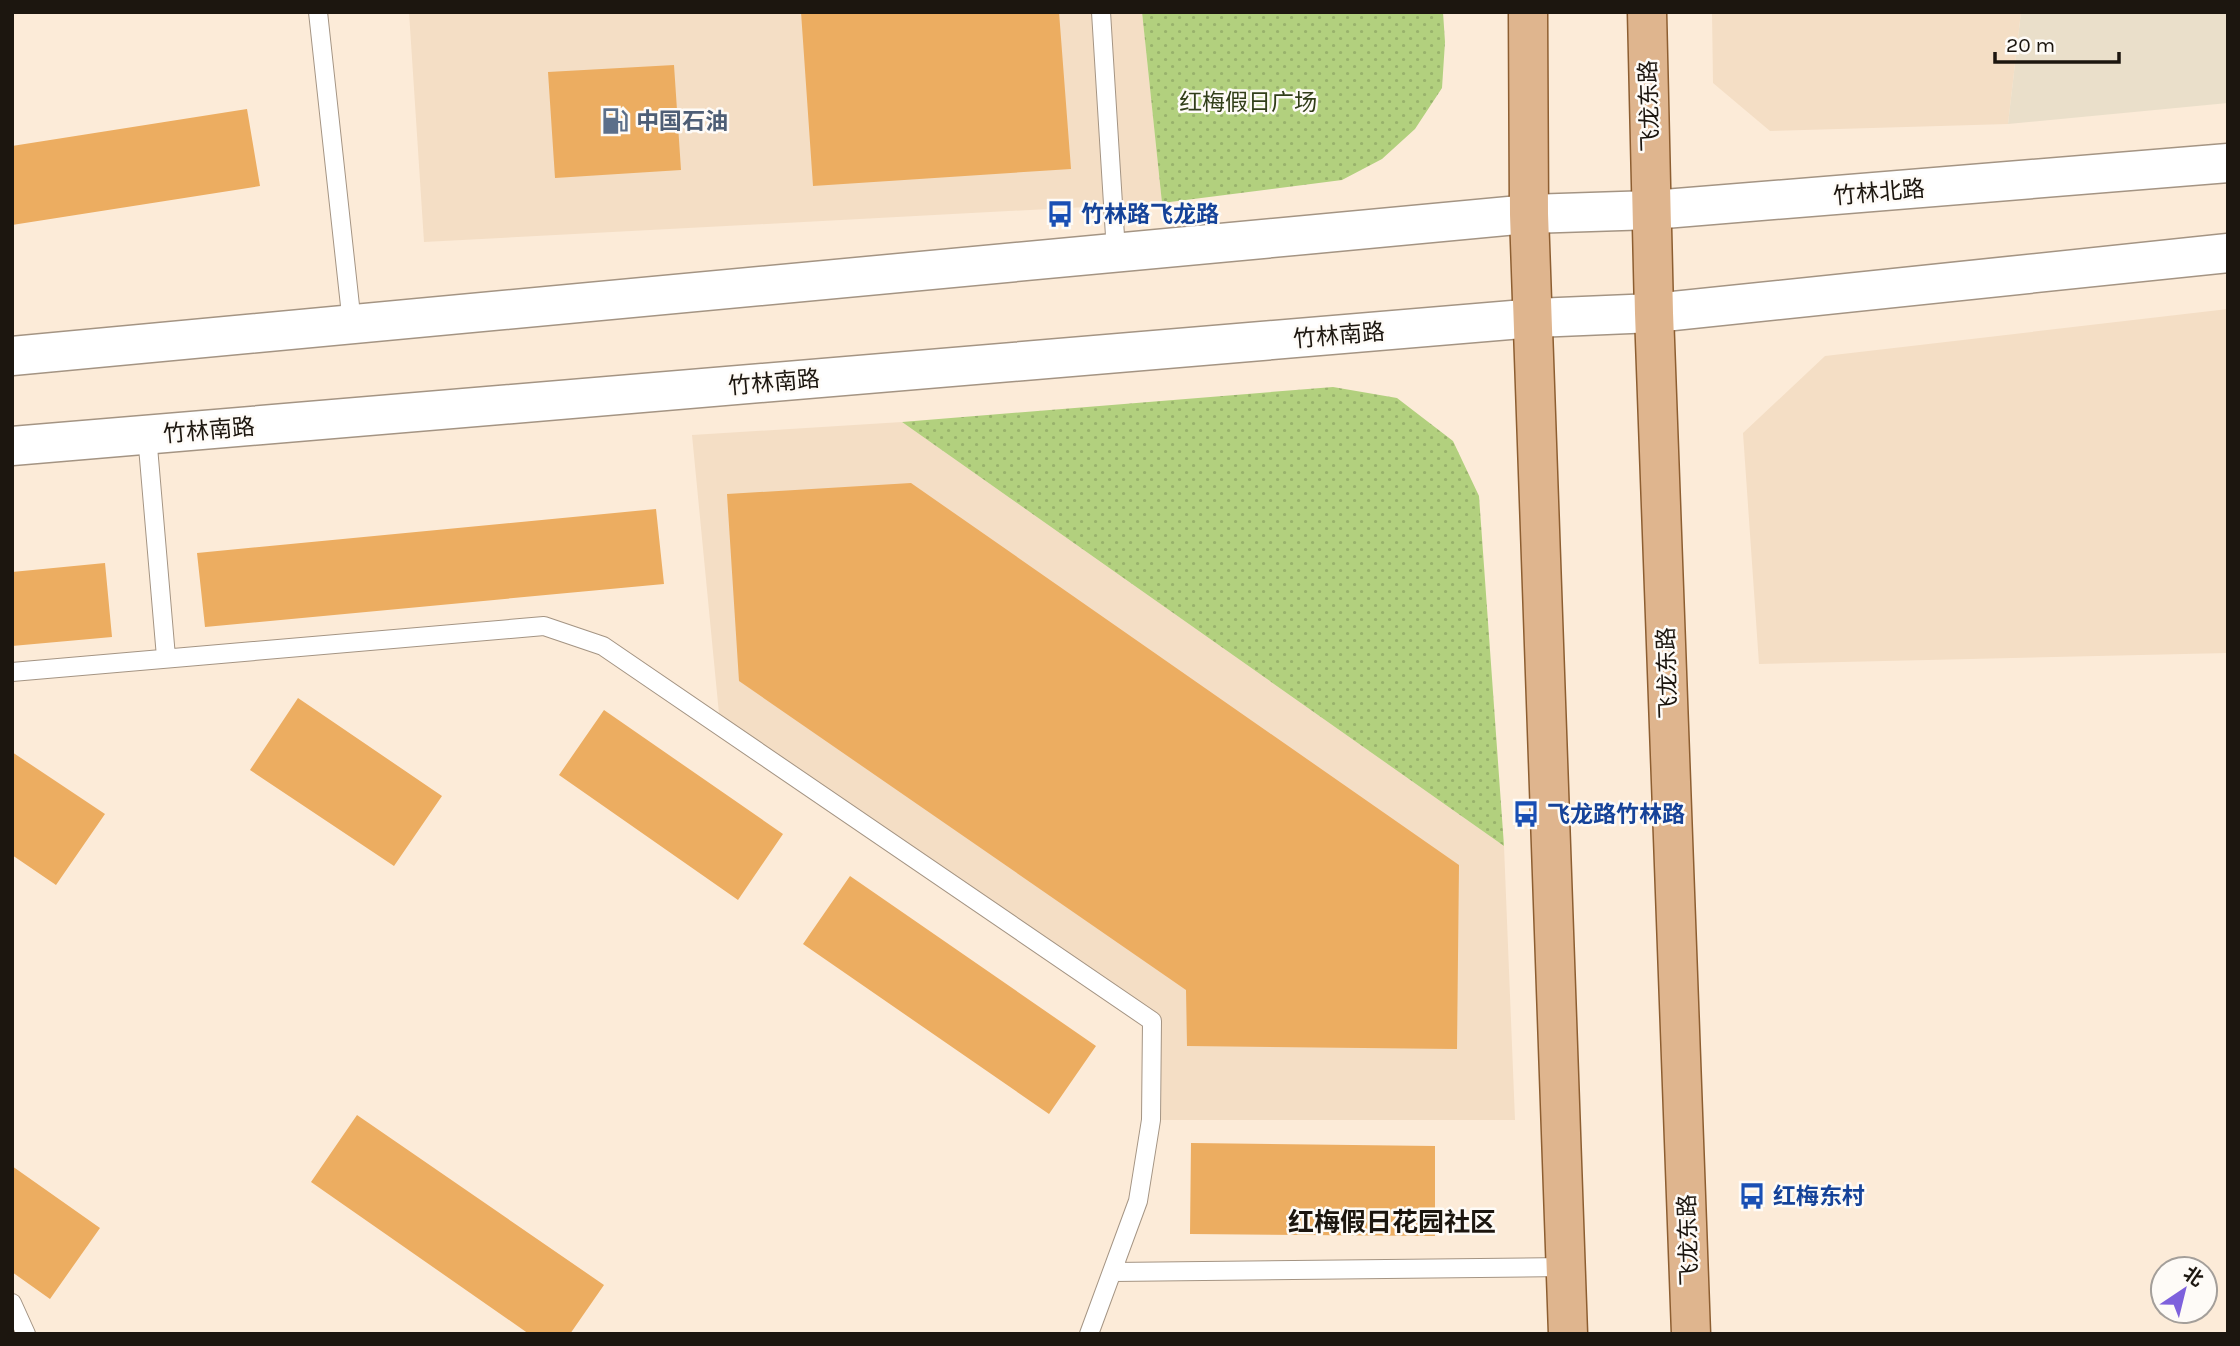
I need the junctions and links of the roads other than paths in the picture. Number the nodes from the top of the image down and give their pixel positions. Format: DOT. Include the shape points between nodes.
graph roads {
  1 [pos="317,12"];
  2 [pos="1101,12"];
  3 [pos="1528,12"];
  4 [pos="1647,12"];
  5 [pos="2228,163"];
  6 [pos="1652,210"];
  7 [pos="1529,214"];
  8 [pos="1116,252"];
  9 [pos="2228,253"];
  10 [pos="1654,313"];
  11 [pos="1535,318"];
  12 [pos="352,324"];
  13 [pos="12,356"];
  14 [pos="147,435"];
  15 [pos="12,446"];
  16 [pos="166,657"];
  17 [pos="12,671"];
  18 [pos="1566,1267"];
  19 [pos="1113,1272"];
  20 [pos="12,1303"];
  21 [pos="26,1334"];
  22 [pos="1089,1334"];
  23 [pos="1568,1334"];
  24 [pos="1691,1334"];
  1 -- 12 [label="lane"];
  2 -- 8 [label="lane"];
  3 -- 7 [label="main road"];
  4 -- 6 [label="main road, 飞龙东路"];
  5 -- 6 [label="main road, 竹林北路"];
  6 -- 7 [label="main road, 竹林北路"];
  6 -- 10 [label="main road, 飞龙东路"];
  7 -- 8 [label="main road"];
  7 -- 11 [label="main road"];
  8 -- 12 [label="main road"];
  9 -- 10 [label="main road"];
  10 -- 11 [label="main road"];
  10 -- 24 [label="main road, 飞龙东路"];
  11 -- 14 [label="main road, 竹林南路"];
  11 -- 18 [label="main road"];
  12 -- 13 [label="main road"];
  14 -- 15 [label="main road, 竹林南路"];
  14 -- 16 [label="lane"];
  16 -- 17 [label="lane"];
  16 -- 19 [label="lane" via="544,626 603,646 1152,1021 1152,1120 1138,1201"];
  18 -- 19 [label="lane"];
  18 -- 23 [label="main road"];
  19 -- 22 [label="lane"];
  20 -- 21 [label="lane"];
}
